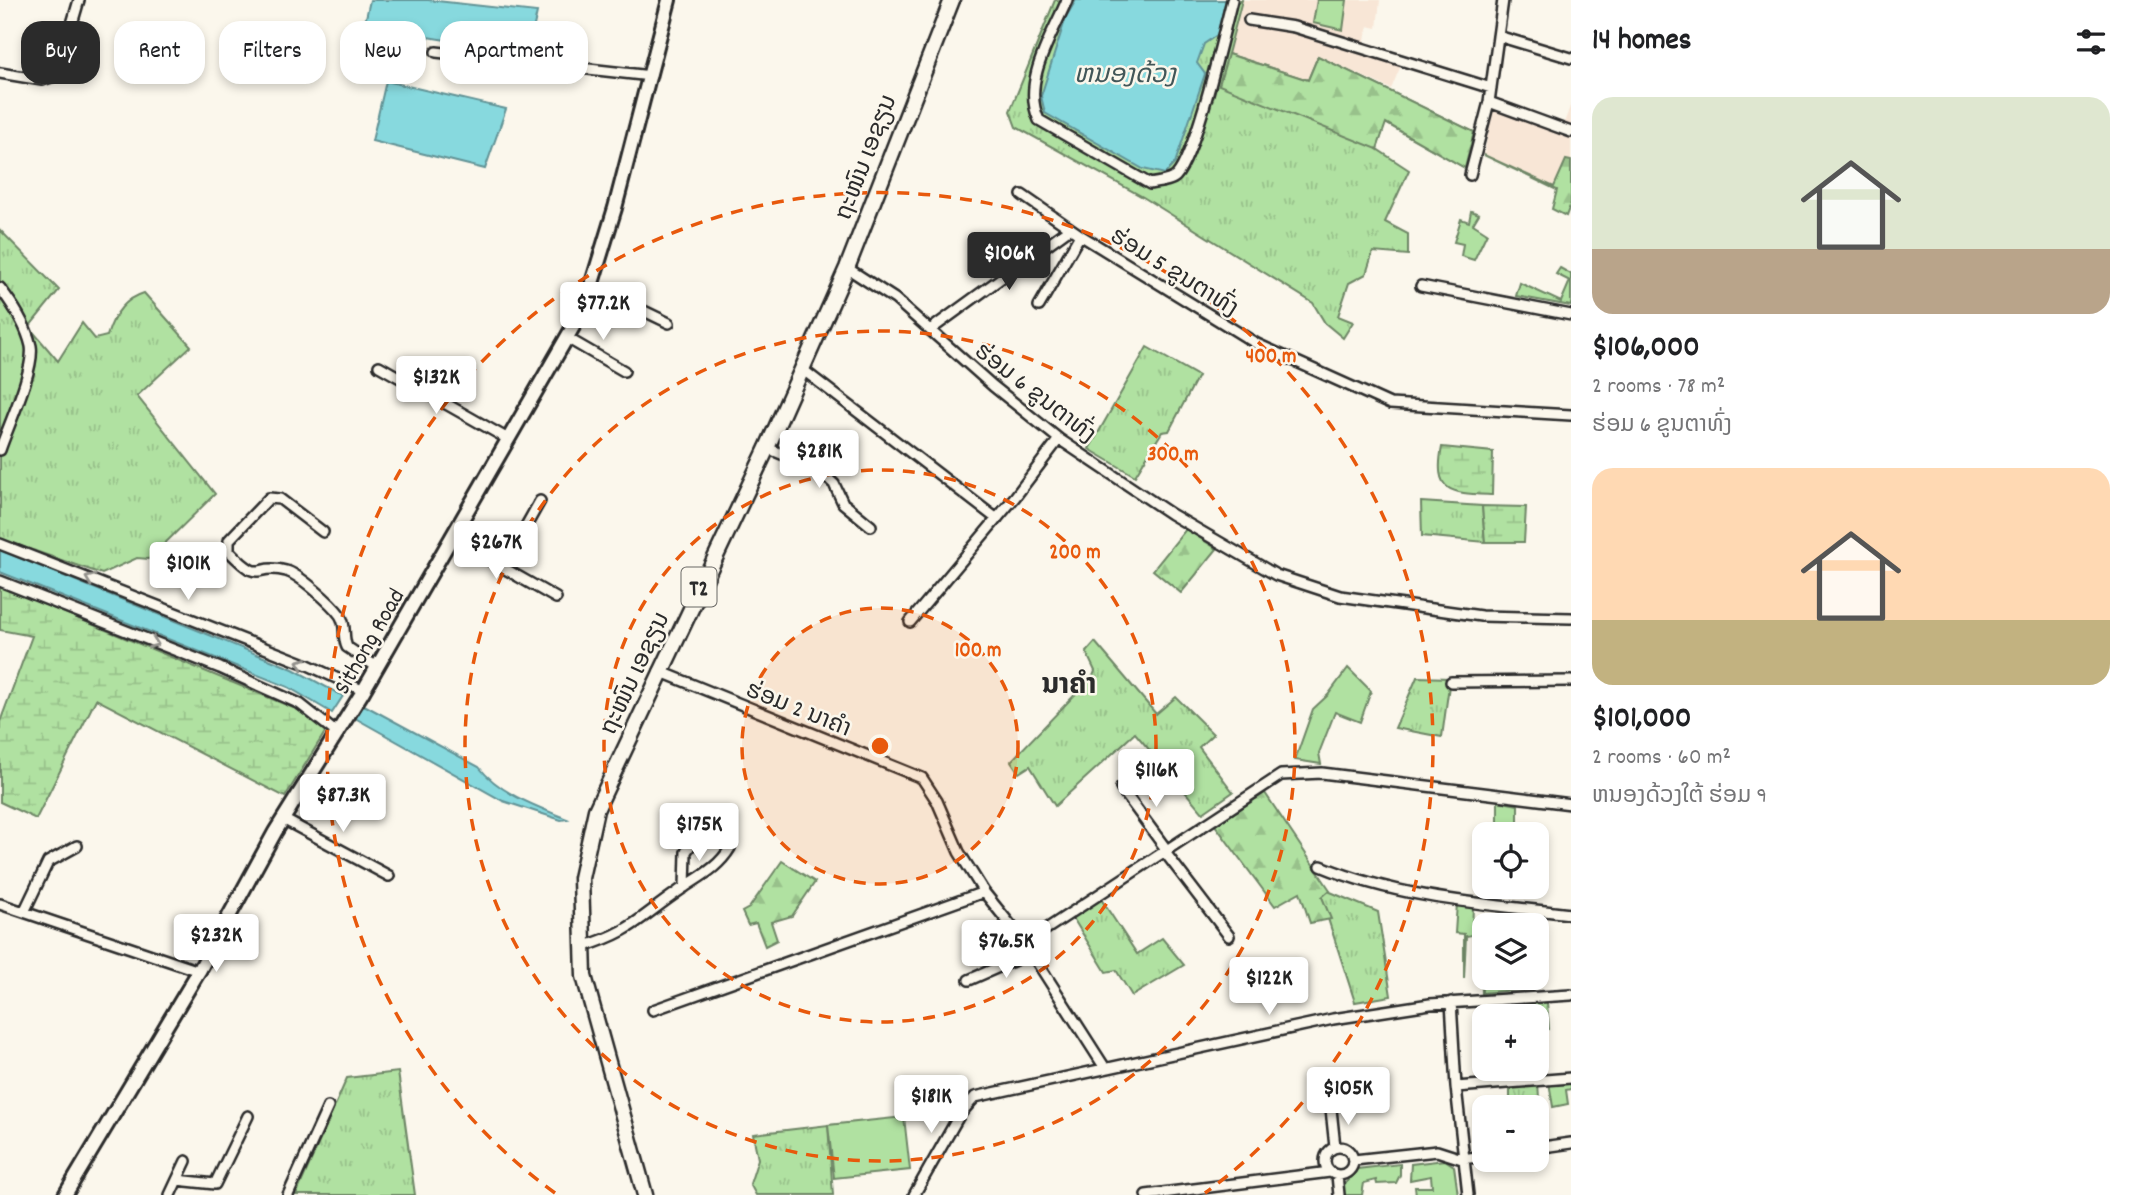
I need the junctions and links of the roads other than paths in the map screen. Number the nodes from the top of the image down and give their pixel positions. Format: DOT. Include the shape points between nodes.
graph roads {
  1 [pos="79,0"];
  2 [pos="669,0"];
  3 [pos="952,0"];
  4 [pos="1067,0"];
  5 [pos="1232,0"];
  6 [pos="1503,0"];
  7 [pos="1249,20"];
  8 [pos="1497,36"];
  9 [pos="436,52"];
  10 [pos="1571,58"];
  11 [pos="0,73"];
  12 [pos="651,76"];
  13 [pos="1491,88"];
  14 [pos="1489,102"];
  15 [pos="1571,132"];
  16 [pos="1471,175"];
  17 [pos="1022,195"];
  18 [pos="1070,228"];
  19 [pos="1080,235"];
  20 [pos="847,268"];
  21 [pos="592,286"];
  22 [pos="1421,286"];
  23 [pos="0,288"];
  24 [pos="1039,306"];
  25 [pos="1571,315"];
  26 [pos="669,323"];
  27 [pos="930,330"];
  28 [pos="567,338"];
  29 [pos="379,366"];
  30 [pos="802,369"];
  31 [pos="624,371"];
  32 [pos="1571,415"];
  33 [pos="508,439"];
  34 [pos="1059,439"];
  35 [pos="767,448"];
  36 [pos="0,450"];
  37 [pos="540,501"];
  38 [pos="997,519"];
  39 [pos="871,526"];
  40 [pos="323,532"];
  41 [pos="451,538"];
  42 [pos="0,544"];
  43 [pos="503,567"];
  44 [pos="0,581"];
  45 [pos="556,598"];
  46 [pos="1571,618"];
  47 [pos="910,622"];
  48 [pos="377,667"];
  49 [pos="659,671"];
  50 [pos="1571,681"];
  51 [pos="1451,682"];
  52 [pos="363,692"];
  53 [pos="338,734"];
  54 [pos="1121,788"];
  55 [pos="1571,804"];
  56 [pos="283,819"];
  57 [pos="699,832"];
  58 [pos="77,846"];
  59 [pos="730,848"];
  60 [pos="1165,850"];
  61 [pos="1321,866"];
  62 [pos="389,876"];
  63 [pos="685,887"];
  64 [pos="984,891"];
  65 [pos="2,907"];
  66 [pos="24,912"];
  67 [pos="1571,914"];
  68 [pos="1230,936"];
  69 [pos="1025,943"];
  70 [pos="582,947"];
  71 [pos="1031,953"];
  72 [pos="199,971"];
  73 [pos="969,980"];
  74 [pos="1571,995"];
  75 [pos="1451,1002"];
  76 [pos="653,1010"];
  77 [pos="1105,1068"];
  78 [pos="1571,1078"];
  79 [pos="1456,1087"];
  80 [pos="328,1107"];
  81 [pos="1331,1109"];
  82 [pos="248,1116"];
  83 [pos="1571,1143"];
  84 [pos="1549,1146"];
  85 [pos="1335,1147"];
  86 [pos="1472,1158"];
  87 [pos="1462,1159"];
  88 [pos="1354,1160"];
  89 [pos="186,1161"];
  90 [pos="1334,1174"];
  91 [pos="177,1181"];
  92 [pos="65,1195"];
  93 [pos="170,1195"];
  94 [pos="288,1195"];
  95 [pos="645,1195"];
  96 [pos="914,1195"];
  97 [pos="1146,1195"];
  98 [pos="1339,1195"];
  99 [pos="1468,1195"];
  1 -- 11 [label="street" via="57,75 42,80"];
  2 -- 12 [label="main road, Sithong Road"];
  3 -- 20 [label="main road, ຖະໜົນ ເອຊຽນ / T2"];
  4 -- 5 [label="street" via="1032,87 1032,106 1039,120 1150,184 1173,179 1181,169"];
  6 -- 8 [label="street"];
  7 -- 13 [label="street" via="1294,27"];
  8 -- 10 [label="street"];
  8 -- 13 [label="street"];
  9 -- 12 [label="street"];
  12 -- 21 [label="main road, Sithong Road"];
  13 -- 14 [label="street"];
  14 -- 15 [label="street"];
  14 -- 16 [label="street"];
  17 -- 18 [label="street, ຮ່ອມ 5 ຂູນຕາທົ່ງ"];
  18 -- 19 [label="street, ຮ່ອມ 5 ຂູນຕາທົ່ງ"];
  18 -- 27 [label="street"];
  19 -- 24 [label="street"];
  19 -- 32 [label="street, ຮ່ອມ 5 ຂູນຕາທົ່ງ" via="1257,344 1390,404"];
  20 -- 27 [label="street, ຮ່ອມ 6 ຂູນຕາທົ່ງ" via="895,299"];
  20 -- 30 [label="main road, ຖະໜົນ ເອຊຽນ / T2"];
  21 -- 26 [label="street"];
  21 -- 28 [label="main road, Sithong Road"];
  22 -- 25 [label="street"];
  23 -- 36 [label="street" via="17,310 31,348"];
  27 -- 34 [label="street, ຮ່ອມ 6 ຂູນຕາທົ່ງ"];
  28 -- 31 [label="street"];
  28 -- 33 [label="main road, Sithong Road"];
  29 -- 33 [label="street"];
  30 -- 35 [label="main road, ຖະໜົນ ເອຊຽນ / T2"];
  30 -- 38 [label="street"];
  33 -- 41 [label="main road, Sithong Road"];
  34 -- 38 [label="street"];
  34 -- 46 [label="street, ຮ່ອມ 6 ຂູນຕາທົ່ງ" via="1171,514 1276,575 1340,596 1481,616"];
  35 -- 39 [label="street" via="816,468 834,484 843,503"];
  35 -- 49 [label="main road, ຖະໜົນ ເອຊຽນ / T2"];
  37 -- 43 [label="street"];
  38 -- 47 [label="street"];
  40 -- 48 [label="street" via="280,499 269,498 229,540 229,551 256,574 278,569 301,579 340,615 347,647"];
  41 -- 43 [label="street"];
  41 -- 48 [label="main road, Sithong Road"];
  52 -- 42 [label="street, one-way" via="308,665"];
  43 -- 45 [label="street"];
  44 -- 53 [label="street, one-way" via="300,704"];
  48 -- 52 [label="main road, Sithong Road"];
  49 -- 64 [label="street, ຮ່ອມ 2 ນາຄຳ" via="922,778"];
  49 -- 70 [label="main road, ຖະໜົນ ເອຊຽນ / T2" via="596,810 581,878"];
  50 -- 51 [label="street"];
  52 -- 53 [label="main road, Sithong Road"];
  53 -- 56 [label="main road, Sithong Road"];
  54 -- 60 [label="street"];
  55 -- 60 [label="street" via="1290,773 1271,780"];
  56 -- 62 [label="street"];
  56 -- 72 [label="main road, Sithong Road"];
  57 -- 63 [label="street" via="685,852"];
  58 -- 66 [label="street" via="48,862"];
  59 -- 63 [label="street" via="714,869"];
  60 -- 68 [label="street"];
  60 -- 69 [label="street"];
  61 -- 67 [label="street" via="1353,880 1421,896"];
  63 -- 70 [label="street" via="626,932"];
  64 -- 69 [label="street, ຮ່ອມ 2 ນາຄຳ"];
  64 -- 76 [label="street"];
  65 -- 66 [label="street"];
  66 -- 72 [label="street"];
  69 -- 71 [label="street, ຮ່ອມ 2 ນາຄຳ"];
  70 -- 95 [label="main road, ຖະໜົນ ເອຊຽນ / T2" via="586,983"];
  71 -- 73 [label="street"];
  71 -- 77 [label="street, ຮ່ອມ 2 ນາຄຳ"];
  72 -- 92 [label="main road, Sithong Road"];
  74 -- 75 [label="street"];
  75 -- 77 [label="street" via="1333,1019"];
  75 -- 79 [label="street"];
  77 -- 96 [label="street" via="975,1097 960,1114"];
  78 -- 79 [label="street"];
  79 -- 87 [label="street"];
  80 -- 94 [label="street"];
  81 -- 85 [label="street"];
  82 -- 91 [label="street" via="215,1184"];
  83 -- 84 [label="street"];
  85 -- 88 [label="street" via="1346,1148"];
  85 -- 90 [label="street" via="1325,1159"];
  86 -- 87 [label="street"];
  87 -- 88 [label="street" via="1437,1151"];
  87 -- 99 [label="street"];
  88 -- 90 [label="street" via="1348,1173"];
  89 -- 91 [label="street"];
  90 -- 97 [label="street"];
  90 -- 98 [label="street"];
  91 -- 93 [label="street"];
}
